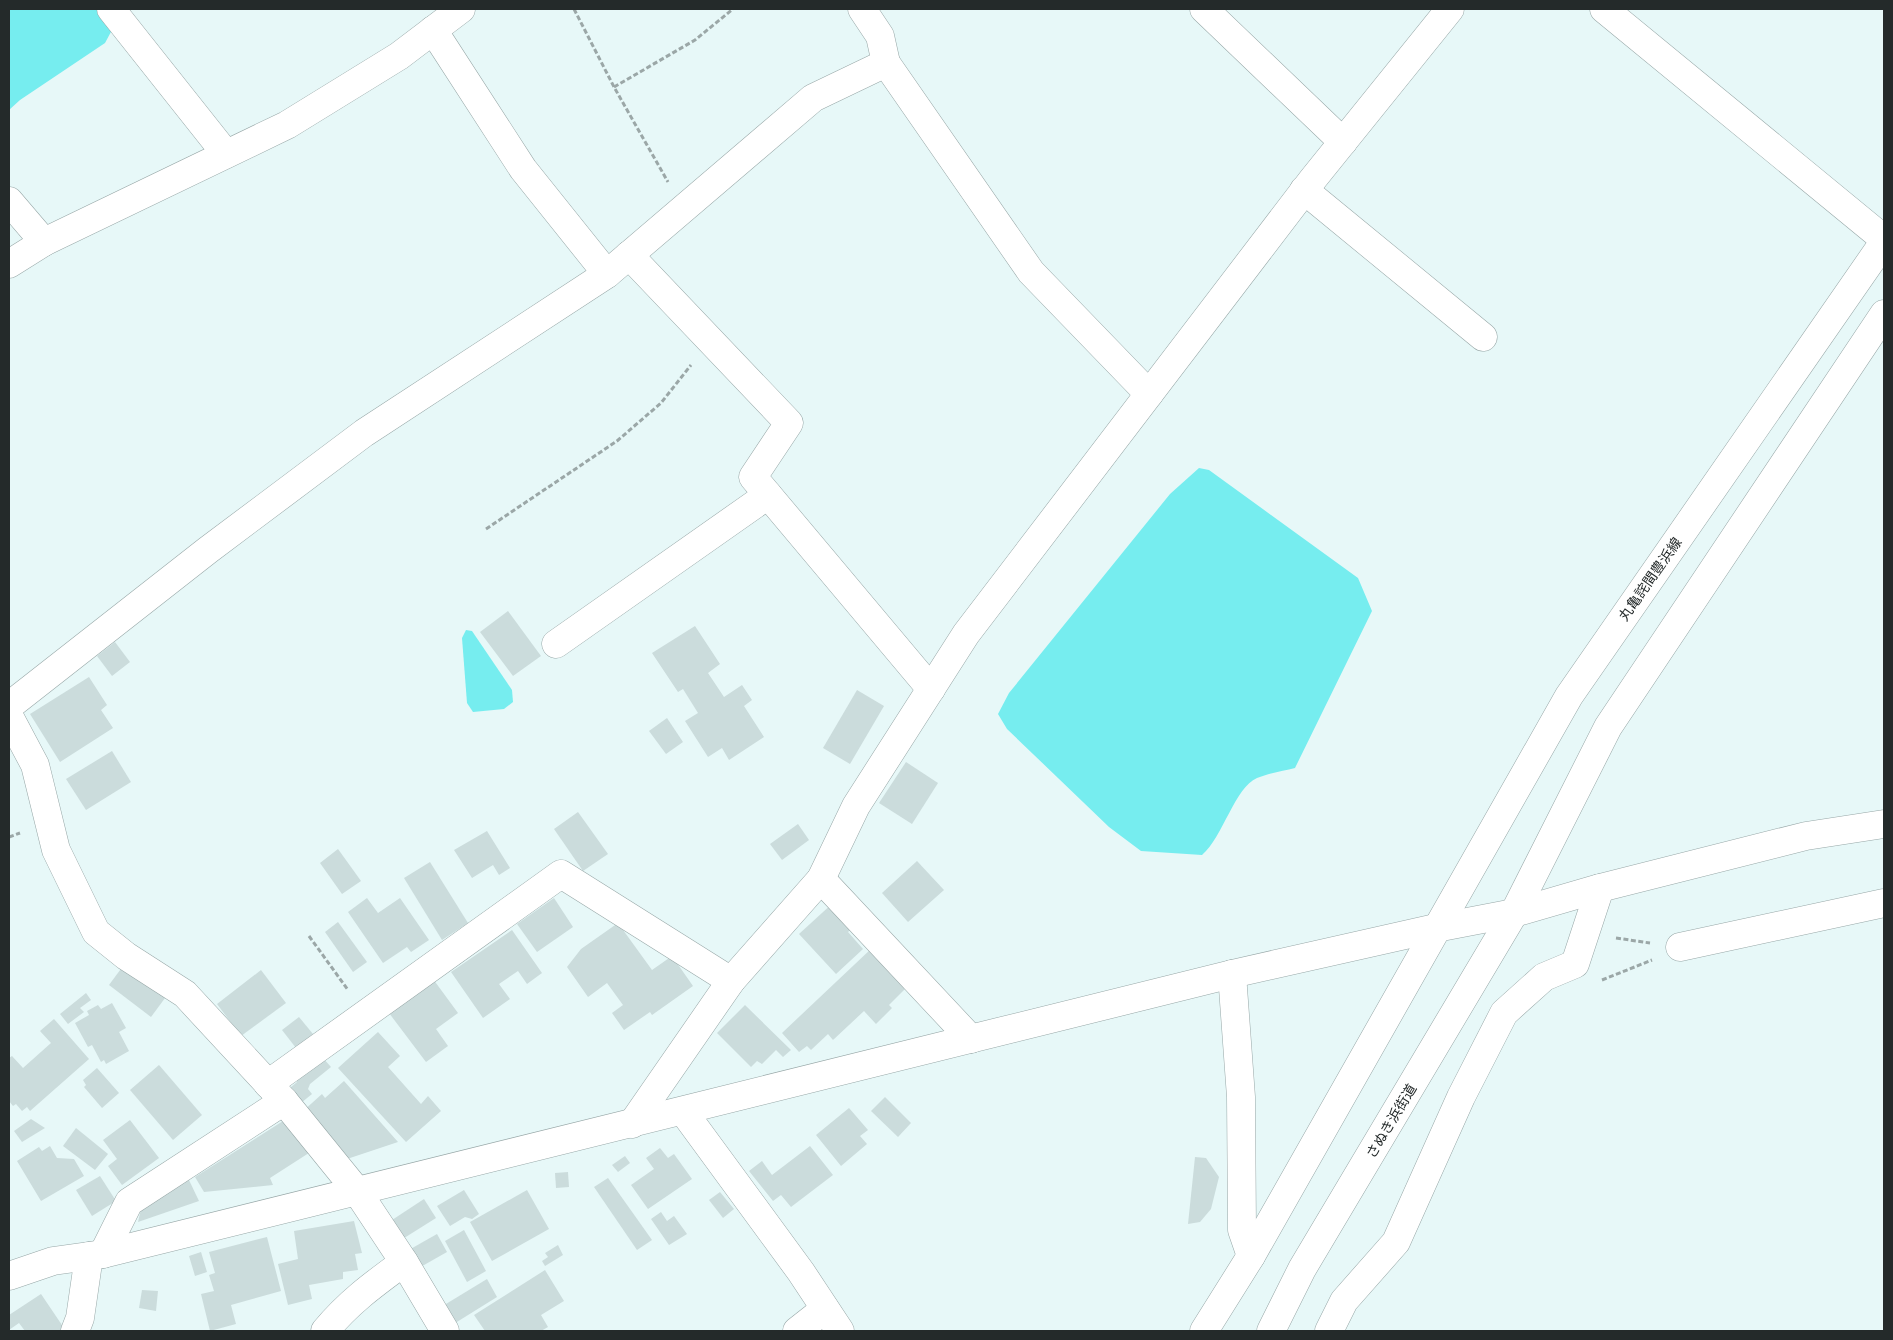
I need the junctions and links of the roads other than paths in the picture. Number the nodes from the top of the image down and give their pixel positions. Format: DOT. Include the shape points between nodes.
graph roads {
  1 [pos="111,9"];
  2 [pos="461,9"];
  3 [pos="862,9"];
  4 [pos="1204,9"];
  5 [pos="1450,9"];
  6 [pos="1604,9"];
  7 [pos="434,30"];
  8 [pos="886,63"];
  9 [pos="1343,142"];
  10 [pos="226,154"];
  11 [pos="1304,190"];
  12 [pos="9,201"];
  13 [pos="1884,240"];
  14 [pos="44,242"];
  15 [pos="629,255"];
  16 [pos="9,264"];
  17 [pos="607,274"];
  18 [pos="1884,314"];
  19 [pos="1483,336"];
  20 [pos="1149,394"];
  21 [pos="768,495"];
  22 [pos="556,644"];
  23 [pos="931,689"];
  24 [pos="9,706"];
  25 [pos="9,716"];
  26 [pos="1884,824"];
  27 [pos="821,879"];
  28 [pos="1600,888"];
  29 [pos="1884,903"];
  30 [pos="1514,913"];
  31 [pos="1436,928"];
  32 [pos="1680,947"];
  33 [pos="1232,974"];
  34 [pos="731,981"];
  35 [pos="971,1039"];
  36 [pos="276,1093"];
  37 [pos="683,1111"];
  38 [pos="632,1124"];
  39 [pos="357,1191"];
  40 [pos="96,1255"];
  41 [pos="1251,1256"];
  42 [pos="404,1262"];
  43 [pos="9,1276"];
  44 [pos="832,1320"];
  45 [pos="75,1331"];
  46 [pos="325,1331"];
  47 [pos="445,1331"];
  48 [pos="797,1331"];
  49 [pos="1204,1331"];
  50 [pos="1271,1331"];
  51 [pos="1329,1331"];
  1 -- 10 [label="street"];
  2 -- 7 [label="street"];
  3 -- 8 [label="street" via="880,36"];
  4 -- 9 [label="street"];
  5 -- 9 [label="street"];
  6 -- 13 [label="street"];
  7 -- 10 [label="street" via="399,56 287,125"];
  7 -- 17 [label="street" via="523,169"];
  8 -- 15 [label="street" via="813,98"];
  8 -- 20 [label="street" via="1031,272"];
  9 -- 11 [label="street"];
  10 -- 14 [label="street"];
  11 -- 19 [label="street"];
  11 -- 20 [label="street"];
  12 -- 14 [label="street"];
  13 -- 31 [label="street, 丸亀詫間豊浜線" via="1569,696"];
  14 -- 16 [label="street"];
  15 -- 17 [label="street"];
  15 -- 21 [label="street" via="789,422 754,477"];
  17 -- 24 [label="street" via="364,433"];
  18 -- 30 [label="street" via="1608,727"];
  20 -- 23 [label="street" via="966,634"];
  21 -- 22 [label="street"];
  21 -- 23 [label="street"];
  23 -- 27 [label="street" via="856,806"];
  25 -- 36 [label="street" via="35,765 56,850 96,932 126,956 185,994"];
  26 -- 28 [label="street" via="1806,836"];
  27 -- 34 [label="street"];
  27 -- 35 [label="street"];
  28 -- 30 [label="street"];
  28 -- 51 [label="street" via="1575,964 1544,977 1504,1013 1461,1097 1396,1242 1344,1301"];
  29 -- 32 [label="street"];
  30 -- 31 [label="street"];
  30 -- 50 [label="street, さぬき浜街道" via="1302,1269"];
  31 -- 33 [label="street"];
  31 -- 41 [label="street"];
  33 -- 35 [label="street"];
  33 -- 41 [label="street" via="1241,1097 1242,1230"];
  34 -- 36 [label="street" via="561,874 366,1014"];
  34 -- 38 [label="street"];
  35 -- 37 [label="street"];
  36 -- 39 [label="street"];
  36 -- 40 [label="street" via="129,1202"];
  37 -- 38 [label="street"];
  37 -- 44 [label="street" via="801,1272"];
  38 -- 39 [label="street"];
  39 -- 40 [label="street"];
  39 -- 42 [label="street"];
  40 -- 43 [label="street" via="53,1261"];
  40 -- 45 [label="street"];
  41 -- 49 [label="street"];
  42 -- 46 [label="street" via="373,1283"];
  42 -- 47 [label="street"];
  44 -- 48 [label="street"];
}
